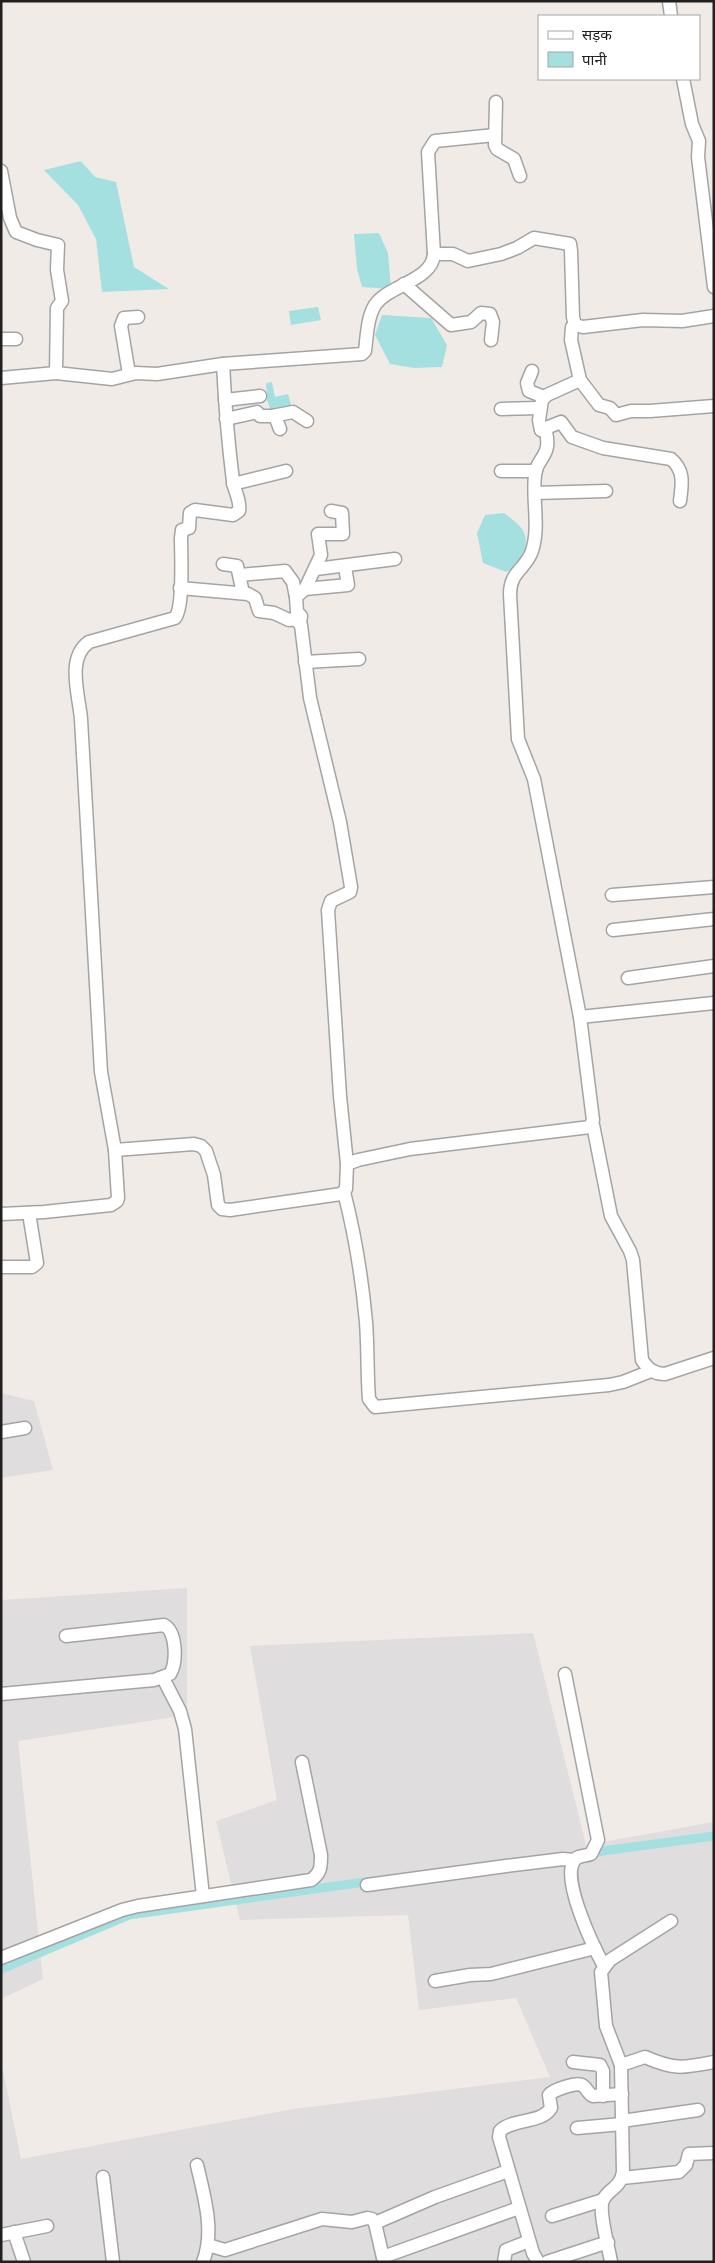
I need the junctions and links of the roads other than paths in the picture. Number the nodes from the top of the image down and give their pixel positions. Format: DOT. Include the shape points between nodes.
graph roads {
  1 [pos="668,1"];
  2 [pos="671,15"];
  3 [pos="683,80"];
  4 [pos="496,102"];
  5 [pos="495,135"];
  6 [pos="1,170"];
  7 [pos="520,176"];
  8 [pos="434,254"];
  9 [pos="404,284"];
  10 [pos="714,287"];
  11 [pos="714,316"];
  12 [pos="138,317"];
  13 [pos="575,325"];
  14 [pos="1,339"];
  15 [pos="16,339"];
  16 [pos="491,340"];
  17 [pos="223,364"];
  18 [pos="532,371"];
  19 [pos="56,373"];
  20 [pos="129,374"];
  21 [pos="1,378"];
  22 [pos="580,380"];
  23 [pos="260,396"];
  24 [pos="225,400"];
  25 [pos="542,402"];
  26 [pos="714,406"];
  27 [pos="501,409"];
  28 [pos="272,416"];
  29 [pos="226,419"];
  30 [pos="307,421"];
  31 [pos="280,429"];
  32 [pos="541,430"];
  33 [pos="286,471"];
  34 [pos="502,471"];
  35 [pos="536,471"];
  36 [pos="233,484"];
  37 [pos="606,491"];
  38 [pos="535,493"];
  39 [pos="680,501"];
  40 [pos="331,511"];
  41 [pos="394,559"];
  42 [pos="223,564"];
  43 [pos="345,567"];
  44 [pos="316,569"];
  45 [pos="240,575"];
  46 [pos="180,588"];
  47 [pos="301,593"];
  48 [pos="243,594"];
  49 [pos="300,622"];
  50 [pos="359,659"];
  51 [pos="304,662"];
  52 [pos="714,887"];
  53 [pos="612,895"];
  54 [pos="714,919"];
  55 [pos="612,930"];
  56 [pos="714,966"];
  57 [pos="628,978"];
  58 [pos="714,1003"];
  59 [pos="580,1017"];
  60 [pos="592,1125"];
  61 [pos="114,1150"];
  62 [pos="347,1164"];
  63 [pos="344,1192"];
  64 [pos="29,1213"];
  65 [pos="1,1214"];
  66 [pos="1,1267"];
  67 [pos="714,1358"];
  68 [pos="651,1370"];
  69 [pos="25,1428"];
  70 [pos="1,1432"];
  71 [pos="66,1636"];
  72 [pos="565,1674"];
  73 [pos="163,1678"];
  74 [pos="1,1694"];
  75 [pos="302,1762"];
  76 [pos="574,1860"];
  77 [pos="367,1885"];
  78 [pos="204,1896"];
  79 [pos="671,1921"];
  80 [pos="594,1948"];
  81 [pos="1,1958"];
  82 [pos="604,1966"];
  83 [pos="435,1981"];
  84 [pos="573,2062"];
  85 [pos="714,2062"];
  86 [pos="621,2065"];
  87 [pos="622,2094"];
  88 [pos="603,2096"];
  89 [pos="698,2110"];
  90 [pos="622,2122"];
  91 [pos="577,2128"];
  92 [pos="714,2153"];
  93 [pos="197,2165"];
  94 [pos="508,2172"];
  95 [pos="103,2177"];
  96 [pos="622,2178"];
  97 [pos="603,2200"];
  98 [pos="519,2208"];
  99 [pos="552,2216"];
  100 [pos="376,2223"];
  101 [pos="47,2226"];
  102 [pos="8,2233"];
  103 [pos="529,2241"];
  104 [pos="608,2242"];
  105 [pos="208,2245"];
  106 [pos="384,2260"];
  107 [pos="24,2262"];
  108 [pos="113,2262"];
  109 [pos="202,2262"];
  110 [pos="504,2262"];
  111 [pos="538,2262"];
  112 [pos="547,2262"];
  113 [pos="611,2262"];
  1 -- 2 [label="street"];
  3 -- 10 [label="street" via="692,124 699,141 698,157"];
  4 -- 5 [label="street"];
  5 -- 7 [label="street" via="497,149 514,159"];
  5 -- 8 [label="street" via="434,141 430,145"];
  6 -- 19 [label="street" via="10,218 16,232 58,244 57,270 62,301 57,308"];
  8 -- 9 [label="street" via="431,267"];
  8 -- 13 [label="street" via="453,254 468,261 501,254 534,238 570,244"];
  9 -- 16 [label="street" via="451,325 471,322 481,313 490,314 493,322"];
  9 -- 17 [label="street" via="375,306 362,354"];
  11 -- 13 [label="street" via="682,321"];
  12 -- 20 [label="street" via="124,318 121,326"];
  13 -- 22 [label="street" via="572,326 571,340"];
  14 -- 15 [label="street"];
  17 -- 20 [label="street" via="157,374"];
  17 -- 24 [label="street"];
  18 -- 25 [label="street" via="528,388"];
  19 -- 20 [label="street" via="112,379"];
  19 -- 21 [label="street"];
  22 -- 25 [label="street"];
  22 -- 26 [label="street" via="599,405 610,408 616,415 631,411"];
  23 -- 24 [label="street"];
  24 -- 29 [label="street"];
  25 -- 27 [label="street"];
  25 -- 32 [label="street"];
  28 -- 29 [label="street" via="260,416 257,412"];
  28 -- 30 [label="street" via="292,412"];
  28 -- 31 [label="street" via="275,416"];
  29 -- 36 [label="street"];
  32 -- 35 [label="street" via="546,432 547,450"];
  32 -- 39 [label="street" via="561,422 572,437 603,448 671,459 682,475"];
  33 -- 36 [label="street"];
  34 -- 35 [label="street"];
  35 -- 38 [label="street"];
  36 -- 46 [label="street" via="240,506 237,514 195,510 190,513 188,528 182,530"];
  37 -- 38 [label="street"];
  38 -- 59 [label="street" via="536,528 532,551 510,586 517,731 534,779"];
  40 -- 44 [label="street" via="342,513 343,534 318,534 321,556"];
  41 -- 43 [label="street"];
  42 -- 45 [label="street" via="237,566"];
  43 -- 44 [label="street"];
  43 -- 47 [label="street" via="348,585"];
  44 -- 47 [label="street"];
  45 -- 47 [label="street" via="285,571"];
  45 -- 48 [label="street"];
  46 -- 48 [label="street"];
  46 -- 61 [label="street" via="182,599 175,618 89,642 79,652 75,663 82,728 101,1072"];
  47 -- 49 [label="street" via="297,612 301,616"];
  48 -- 49 [label="street" via="255,598 259,611"];
  49 -- 51 [label="street"];
  50 -- 51 [label="street"];
  51 -- 62 [label="street" via="340,822 351,888 347,895 330,901 328,910"];
  52 -- 53 [label="street"];
  54 -- 55 [label="street"];
  56 -- 57 [label="street"];
  58 -- 59 [label="street"];
  59 -- 60 [label="street"];
  60 -- 62 [label="street" via="410,1149"];
  60 -- 68 [label="street" via="611,1216 633,1260 642,1360"];
  61 -- 63 [label="street" via="201,1146 206,1151 218,1205 222,1209"];
  61 -- 64 [label="street" via="118,1198 114,1204"];
  62 -- 63 [label="street"];
  63 -- 68 [label="street" via="359,1257 369,1399 376,1407 609,1385"];
  64 -- 65 [label="street"];
  64 -- 66 [label="street" via="37,1262 32,1267"];
  67 -- 68 [label="street" via="664,1374"];
  69 -- 70 [label="street"];
  71 -- 73 [label="street" via="164,1626 171,1633 175,1662 170,1674"];
  72 -- 76 [label="street" via="598,1834 594,1851"];
  73 -- 74 [label="street"];
  73 -- 78 [label="street" via="180,1710 185,1730"];
  75 -- 78 [label="street" via="321,1855 318,1875 311,1880"];
  76 -- 77 [label="street"];
  76 -- 80 [label="street" via="574,1893"];
  78 -- 81 [label="street" via="122,1910"];
  79 -- 82 [label="street"];
  80 -- 82 [label="street"];
  80 -- 83 [label="street" via="491,1974"];
  82 -- 86 [label="street" via="606,2026"];
  84 -- 88 [label="street" via="600,2065"];
  85 -- 86 [label="street" via="676,2068 645,2057"];
  86 -- 87 [label="street"];
  87 -- 88 [label="street"];
  87 -- 90 [label="street"];
  88 -- 94 [label="street" via="590,2096 584,2086 578,2084 553,2090 549,2095 551,2108 545,2114 504,2127 499,2137"];
  89 -- 90 [label="street"];
  90 -- 91 [label="street"];
  90 -- 96 [label="street"];
  92 -- 96 [label="street" via="689,2154 686,2166 678,2172"];
  93 -- 105 [label="street" via="206,2204"];
  94 -- 98 [label="street"];
  94 -- 100 [label="street"];
  95 -- 108 [label="street"];
  96 -- 97 [label="street"];
  97 -- 99 [label="street"];
  97 -- 104 [label="street" via="602,2214"];
  98 -- 103 [label="street"];
  98 -- 106 [label="street"];
  100 -- 105 [label="street" via="367,2218 352,2222 322,2219 225,2250"];
  100 -- 106 [label="street"];
  101 -- 102 [label="street"];
  102 -- 107 [label="street"];
  103 -- 110 [label="street" via="506,2250"];
  103 -- 111 [label="street"];
  104 -- 112 [label="street"];
  104 -- 113 [label="street"];
  105 -- 109 [label="street"];
}
